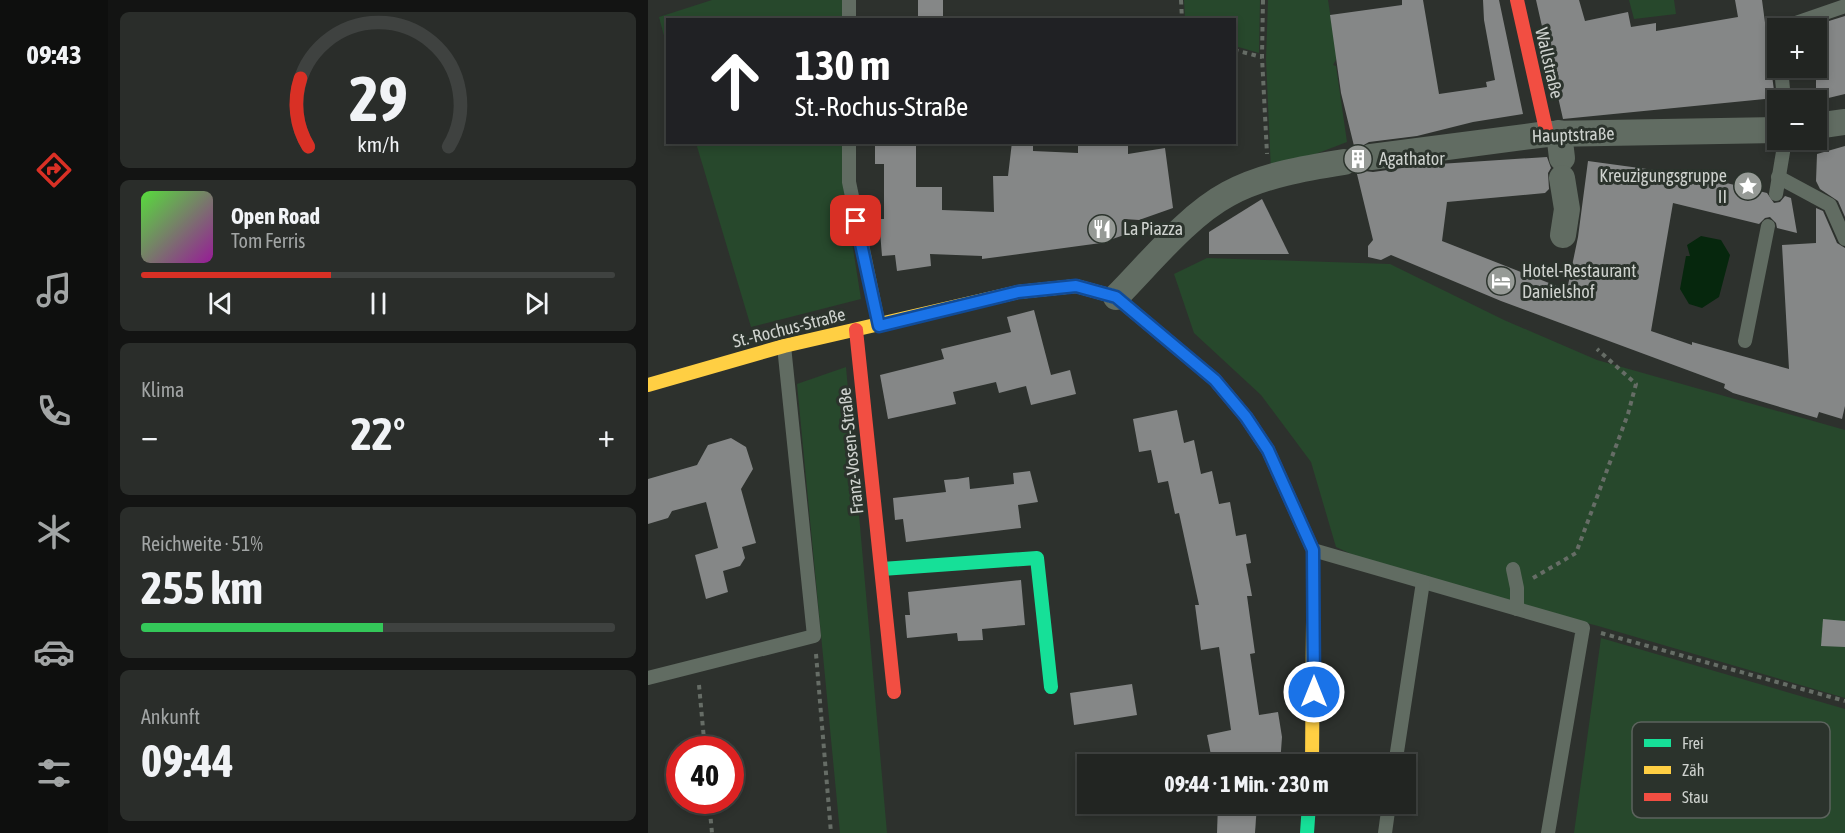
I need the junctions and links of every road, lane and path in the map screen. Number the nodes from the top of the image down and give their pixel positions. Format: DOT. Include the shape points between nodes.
graph roads {
  1 [pos="849,0"];
  2 [pos="1181,0"];
  3 [pos="1263,0"];
  4 [pos="1516,0"];
  5 [pos="1845,6"];
  6 [pos="849,18"];
  7 [pos="1182,18"];
  8 [pos="1810,18"];
  9 [pos="1236,50"];
  10 [pos="1262,57"];
  11 [pos="1845,122"];
  12 [pos="1827,124"];
  13 [pos="1767,131"];
  14 [pos="849,144"];
  15 [pos="1783,150"];
  16 [pos="1557,151"];
  17 [pos="1371,157"];
  18 [pos="1344,162"];
  19 [pos="1778,177"];
  20 [pos="1268,179"];
  21 [pos="1776,194"];
  22 [pos="1767,226"];
  23 [pos="1563,236"];
  24 [pos="1845,239"];
  25 [pos="1116,297"];
  26 [pos="879,326"];
  27 [pos="856,330"];
  28 [pos="1745,341"];
  29 [pos="784,346"];
  30 [pos="1597,349"];
  31 [pos="648,385"];
  32 [pos="1313,550"];
  33 [pos="882,569"];
  34 [pos="1514,569"];
  35 [pos="1423,582"];
  36 [pos="1517,588"];
  37 [pos="1517,609"];
  38 [pos="1583,628"];
  39 [pos="814,636"];
  40 [pos="697,666"];
  41 [pos="648,678"];
  42 [pos="1051,687"];
  43 [pos="894,692"];
  44 [pos="1845,701"];
  45 [pos="704,736"];
  46 [pos="1312,754"];
  47 [pos="1397,754"];
  48 [pos="710,814"];
  49 [pos="1308,814"];
  50 [pos="1388,814"];
  51 [pos="712,833"];
  52 [pos="831,833"];
  53 [pos="1307,833"];
  54 [pos="1385,833"];
  55 [pos="1548,833"];
  1 -- 6 [label="lane"];
  2 -- 7 [label="path"];
  3 -- 10 [label="path"];
  4 -- 16 [label="street, Wallstraße"];
  5 -- 8 [label="lane"];
  9 -- 10 [label="path"];
  10 -- 20 [label="path"];
  11 -- 12 [label="street"];
  13 -- 16 [label="street, Hauptstraße"];
  14 -- 26 [label="lane" via="849,182"];
  15 -- 19 [label="lane"];
  16 -- 17 [label="street, Hauptstraße"];
  16 -- 23 [label="street" via="1567,209"];
  18 -- 20 [label="street"];
  19 -- 21 [label="lane"];
  19 -- 24 [label="lane" via="1830,205"];
  20 -- 25 [label="street" via="1228,194 1198,215"];
  22 -- 28 [label="lane"];
  25 -- 26 [label="street, St.-Rochus-Straße" via="1076,286 1048,287"];
  25 -- 32 [label="street" via="1215,380 1246,417 1268,450"];
  26 -- 27 [label="street, St.-Rochus-Straße"];
  27 -- 29 [label="street, St.-Rochus-Straße"];
  27 -- 33 [label="street, Franz-Vosen-Straße"];
  29 -- 31 [label="street, St.-Rochus-Straße"];
  29 -- 39 [label="lane"];
  30 -- 36 [label="path" via="1636,384 1628,414 1576,553"];
  32 -- 35 [label="lane"];
  32 -- 46 [label="street"];
  33 -- 42 [label="street" via="1036,558"];
  33 -- 43 [label="street, Franz-Vosen-Straße"];
  34 -- 36 [label="lane"];
  35 -- 37 [label="lane"];
  35 -- 47 [label="lane"];
  36 -- 37 [label="lane"];
  37 -- 38 [label="lane"];
  38 -- 44 [label="path"];
  38 -- 55 [label="lane"];
  39 -- 40 [label="lane"];
  39 -- 52 [label="path"];
  40 -- 41 [label="lane"];
  40 -- 45 [label="path"];
  48 -- 51 [label="path"];
  49 -- 53 [label="street"];
  50 -- 54 [label="lane"];
}
